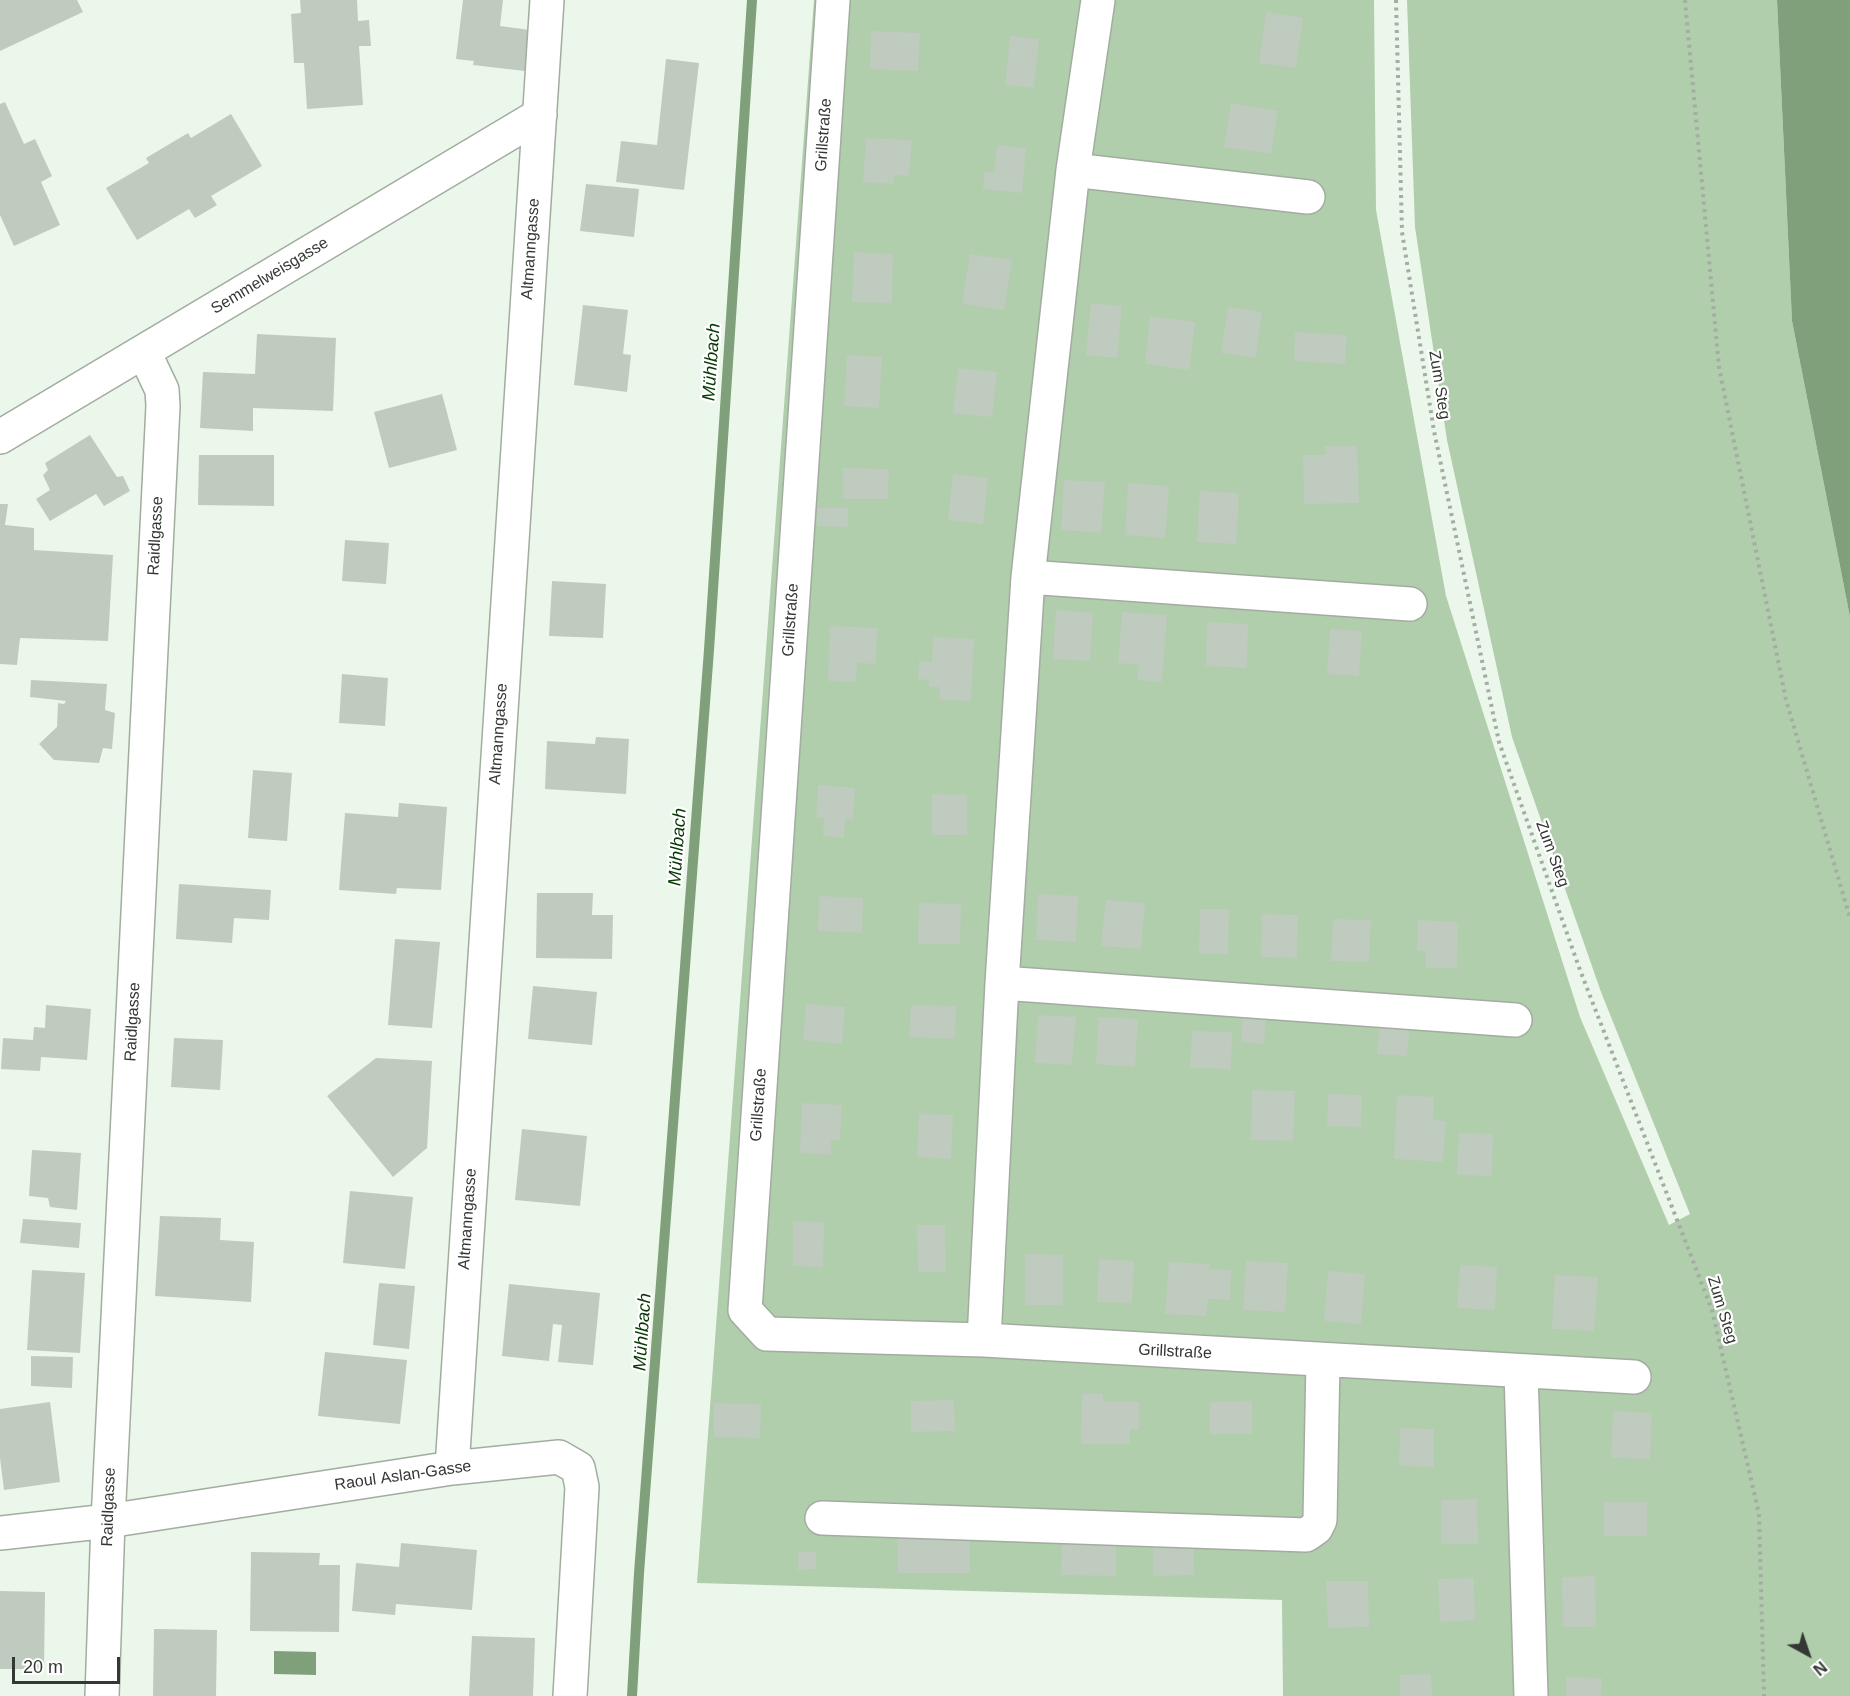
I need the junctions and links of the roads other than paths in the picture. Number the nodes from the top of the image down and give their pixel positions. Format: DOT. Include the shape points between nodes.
graph roads {
  1 [pos="547,0"];
  2 [pos="833,0"];
  3 [pos="1098,0"];
  4 [pos="540,115"];
  5 [pos="1073,170"];
  6 [pos="1308,197"];
  7 [pos="144,352"];
  8 [pos="0,437"];
  9 [pos="1028,577"];
  10 [pos="1410,604"];
  11 [pos="1002,983"];
  12 [pos="1515,1020"];
  13 [pos="984,1340"];
  14 [pos="1323,1360"];
  15 [pos="1521,1372"];
  16 [pos="1634,1377"];
  17 [pos="452,1468"];
  18 [pos="822,1518"];
  19 [pos="108,1521"];
  20 [pos="0,1533"];
  21 [pos="102,1696"];
  22 [pos="570,1696"];
  23 [pos="1531,1696"];
  1 -- 4 [label="street, Altmanngasse"];
  2 -- 13 [label="street, Grillstraße" via="745,1310 767,1334"];
  3 -- 5 [label="street"];
  4 -- 7 [label="street, Semmelweisgasse"];
  4 -- 17 [label="street, Altmanngasse"];
  5 -- 6 [label="street"];
  5 -- 9 [label="street"];
  7 -- 8 [label="street, Semmelweisgasse"];
  7 -- 19 [label="street, Raidlgasse" via="162,390 163,406"];
  9 -- 10 [label="street"];
  9 -- 11 [label="street"];
  11 -- 12 [label="street"];
  11 -- 13 [label="street"];
  13 -- 14 [label="street, Grillstraße"];
  14 -- 15 [label="street, Grillstraße"];
  14 -- 18 [label="street" via="1320,1520 1306,1534"];
  15 -- 16 [label="street, Grillstraße"];
  15 -- 23 [label="street"];
  17 -- 19 [label="street, Raoul Aslan-Gasse"];
  17 -- 22 [label="street, Raoul Aslan-Gasse" via="559,1457 578,1468 582,1487"];
  19 -- 20 [label="street, Raoul Aslan-Gasse"];
  19 -- 21 [label="street, Raidlgasse"];
}
